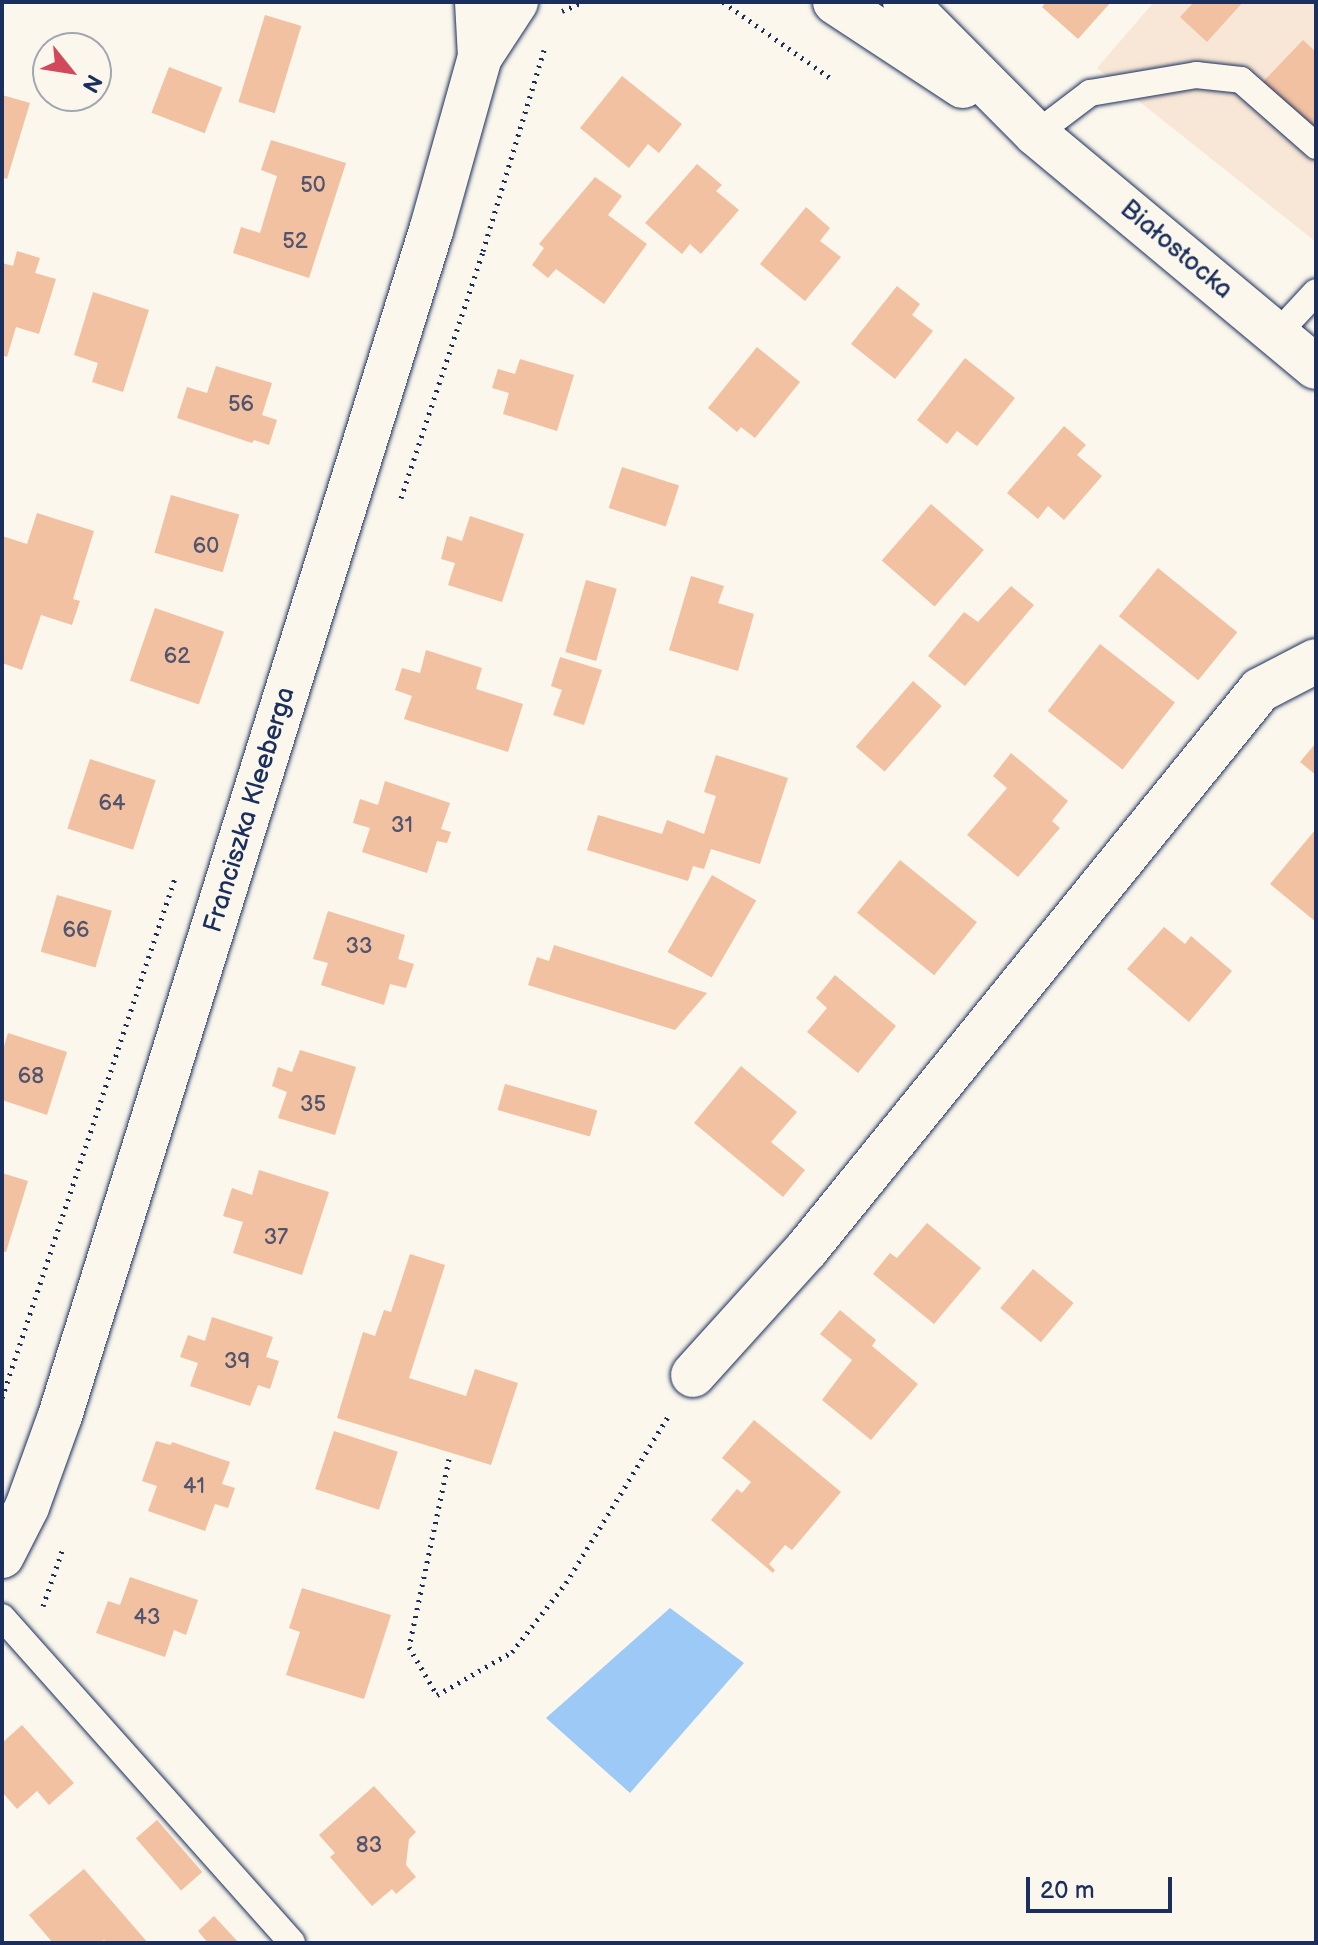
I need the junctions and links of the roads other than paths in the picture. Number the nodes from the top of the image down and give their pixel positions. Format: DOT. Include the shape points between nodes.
graph roads {
  1 [pos="477,2"];
  2 [pos="835,2"];
  3 [pos="905,2"];
  4 [pos="536,8"];
  5 [pos="480,57"];
  6 [pos="1036,134"];
  7 [pos="1316,146"];
  8 [pos="1316,292"];
  9 [pos="1277,334"];
  10 [pos="1316,367"];
  11 [pos="1316,661"];
  12 [pos="693,1375"];
  13 [pos="2,1556"];
  14 [pos="2,1617"];
  15 [pos="292,1943"];
  1 -- 5 [label="street, Franciszka Kleeberga"];
  2 -- 6 [label="street, Białostocka"];
  3 -- 6 [label="street, Białostocka"];
  4 -- 5 [label="street, Franciszka Kleeberga"];
  5 -- 13 [label="street, Franciszka Kleeberga" via="431,231 60,1416 27,1507"];
  6 -- 7 [label="lane" via="1090,93 1196,75 1241,80"];
  6 -- 9 [label="street, Białostocka"];
  8 -- 9 [label="lane"];
  9 -- 10 [label="street, Białostocka"];
  11 -- 12 [label="street" via="1260,690 806,1250"];
  14 -- 15 [label="lane"];
}
